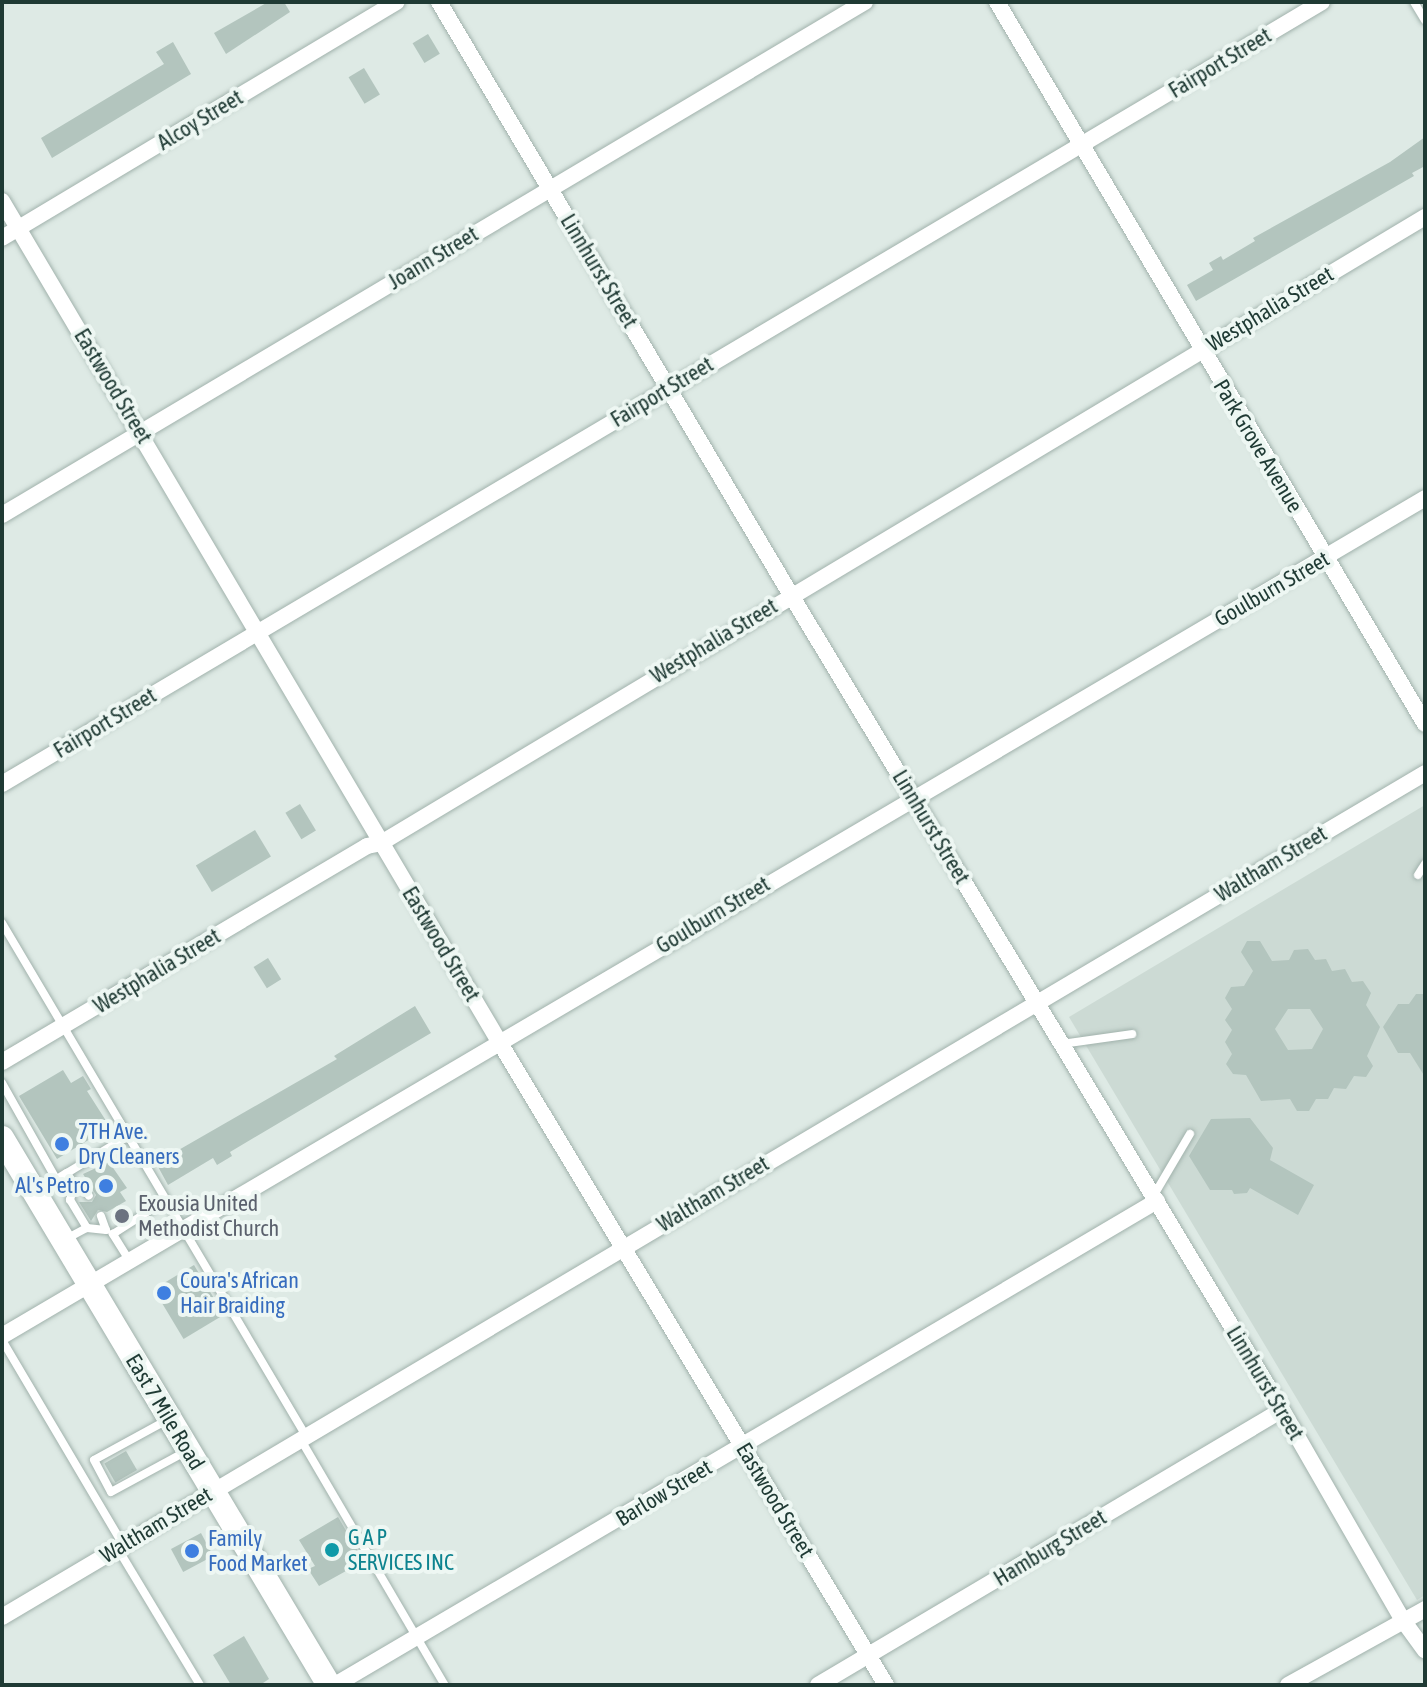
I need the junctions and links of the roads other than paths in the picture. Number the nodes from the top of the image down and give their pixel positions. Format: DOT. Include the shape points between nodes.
graph roads {
  1 [pos="397,2"];
  2 [pos="439,2"];
  3 [pos="865,2"];
  4 [pos="997,2"];
  5 [pos="1322,2"];
  6 [pos="1414,2"];
  7 [pos="1425,20"];
  8 [pos="1081,145"];
  9 [pos="549,188"];
  10 [pos="2,201"];
  11 [pos="1425,217"];
  12 [pos="18,229"];
  13 [pos="2,238"];
  14 [pos="1202,350"];
  15 [pos="669,388"];
  16 [pos="141,432"];
  17 [pos="1425,498"];
  18 [pos="2,515"];
  19 [pos="1325,558"];
  20 [pos="791,595"];
  21 [pos="257,633"];
  22 [pos="1425,724"];
  23 [pos="1425,773"];
  24 [pos="2,784"];
  25 [pos="912,796"];
  26 [pos="381,843"];
  27 [pos="1425,864"];
  28 [pos="1418,875"];
  29 [pos="2,923"];
  30 [pos="1037,1003"];
  31 [pos="64,1026"];
  32 [pos="1132,1034"];
  33 [pos="500,1043"];
  34 [pos="1062,1044"];
  35 [pos="2,1062"];
  36 [pos="2,1083"];
  37 [pos="1190,1134"];
  38 [pos="128,1136"];
  39 [pos="2,1138"];
  40 [pos="67,1173"];
  41 [pos="56,1179"];
  42 [pos="74,1186"];
  43 [pos="34,1193"];
  44 [pos="89,1196"];
  45 [pos="1155,1198"];
  46 [pos="166,1200"];
  47 [pos="101,1216"];
  48 [pos="87,1228"];
  49 [pos="183,1229"];
  50 [pos="110,1232"];
  51 [pos="63,1241"];
  52 [pos="624,1247"];
  53 [pos="130,1261"];
  54 [pos="89,1285"];
  55 [pos="2,1338"];
  56 [pos="1282,1410"];
  57 [pos="169,1418"];
  58 [pos="303,1438"];
  59 [pos="743,1446"];
  60 [pos="189,1450"];
  61 [pos="214,1491"];
  62 [pos="120,1546"];
  63 [pos="1425,1609"];
  64 [pos="2,1617"];
  65 [pos="1402,1619"];
  66 [pos="417,1639"];
  67 [pos="1425,1651"];
  68 [pos="868,1655"];
  69 [pos="200,1685"];
  70 [pos="329,1685"];
  71 [pos="335,1685"];
  72 [pos="445,1685"];
  73 [pos="818,1685"];
  74 [pos="886,1685"];
  75 [pos="1288,1685"];
  1 -- 12 [label="street, Alcoy Street"];
  2 -- 9 [label="street, Linnhurst Street"];
  3 -- 9 [label="street, Joann Street"];
  4 -- 8 [label="street, Park Grove Avenue"];
  5 -- 8 [label="street, Fairport Street"];
  6 -- 7 [label="lane"];
  8 -- 14 [label="street, Park Grove Avenue"];
  8 -- 15 [label="street, Fairport Street"];
  9 -- 15 [label="street, Linnhurst Street"];
  9 -- 16 [label="street, Joann Street"];
  10 -- 12 [label="street, Eastwood Street"];
  11 -- 14 [label="street, Westphalia Street"];
  12 -- 13 [label="street, Alcoy Street"];
  12 -- 16 [label="street, Eastwood Street"];
  14 -- 19 [label="street, Park Grove Avenue"];
  14 -- 20 [label="street, Westphalia Street"];
  15 -- 20 [label="street, Linnhurst Street"];
  15 -- 21 [label="street, Fairport Street"];
  16 -- 18 [label="street, Joann Street"];
  16 -- 21 [label="street, Eastwood Street"];
  17 -- 19 [label="street, Goulburn Street"];
  19 -- 22 [label="street, Park Grove Avenue"];
  19 -- 25 [label="street, Goulburn Street"];
  20 -- 25 [label="street, Linnhurst Street"];
  20 -- 26 [label="street, Westphalia Street"];
  21 -- 24 [label="street, Fairport Street"];
  21 -- 26 [label="street, Eastwood Street"];
  23 -- 30 [label="street, Waltham Street"];
  25 -- 30 [label="street, Linnhurst Street"];
  25 -- 33 [label="street, Goulburn Street"];
  26 -- 31 [label="street, Westphalia Street" via="367,846"];
  26 -- 33 [label="street, Eastwood Street"];
  27 -- 28 [label="lane"];
  29 -- 31 [label="lane"];
  30 -- 34 [label="street, Linnhurst Street"];
  30 -- 52 [label="street, Waltham Street"];
  31 -- 35 [label="street, Westphalia Street"];
  31 -- 38 [label="lane"];
  32 -- 34 [label="lane"];
  33 -- 49 [label="street, Goulburn Street"];
  33 -- 52 [label="street, Eastwood Street"];
  34 -- 45 [label="street, Linnhurst Street"];
  36 -- 41 [label="lane"];
  37 -- 45 [label="lane"];
  38 -- 40 [label="lane"];
  38 -- 46 [label="lane"];
  39 -- 43 [label="street, East 7 Mile Road"];
  40 -- 41 [label="lane"];
  40 -- 42 [label="lane"];
  41 -- 43 [label="lane"];
  42 -- 44 [label="lane"];
  42 -- 48 [label="lane" via="70,1200"];
  43 -- 51 [label="street, East 7 Mile Road"];
  45 -- 56 [label="street, Linnhurst Street"];
  45 -- 59 [label="street, Barlow Street"];
  46 -- 49 [label="lane"];
  46 -- 50 [label="lane"];
  47 -- 50 [label="lane"];
  48 -- 50 [label="lane"];
  48 -- 51 [label="lane"];
  49 -- 53 [label="street, Goulburn Street"];
  49 -- 58 [label="lane"];
  50 -- 53 [label="lane"];
  51 -- 54 [label="street, East 7 Mile Road"];
  52 -- 58 [label="street, Waltham Street"];
  52 -- 59 [label="street, Eastwood Street"];
  53 -- 54 [label="street, Goulburn Street"];
  54 -- 55 [label="street, Goulburn Street"];
  54 -- 57 [label="street, East 7 Mile Road"];
  55 -- 62 [label="lane"];
  56 -- 65 [label="street, Linnhurst Street"];
  56 -- 68 [label="street, Hamburg Street"];
  57 -- 60 [label="street, East 7 Mile Road"];
  57 -- 60 [label="lane" via="94,1460 111,1492"];
  58 -- 61 [label="street, Waltham Street"];
  58 -- 66 [label="lane"];
  59 -- 66 [label="street, Barlow Street"];
  59 -- 68 [label="street, Eastwood Street"];
  60 -- 61 [label="street, East 7 Mile Road"];
  61 -- 62 [label="street, Waltham Street"];
  61 -- 70 [label="street, East 7 Mile Road"];
  62 -- 64 [label="street, Waltham Street"];
  62 -- 69 [label="lane"];
  63 -- 65 [label="street"];
  65 -- 67 [label="street, Linnhurst Street"];
  65 -- 75 [label="street"];
  66 -- 71 [label="street, Barlow Street"];
  66 -- 72 [label="lane"];
  68 -- 73 [label="street, Hamburg Street"];
  68 -- 74 [label="street, Eastwood Street"];
}
